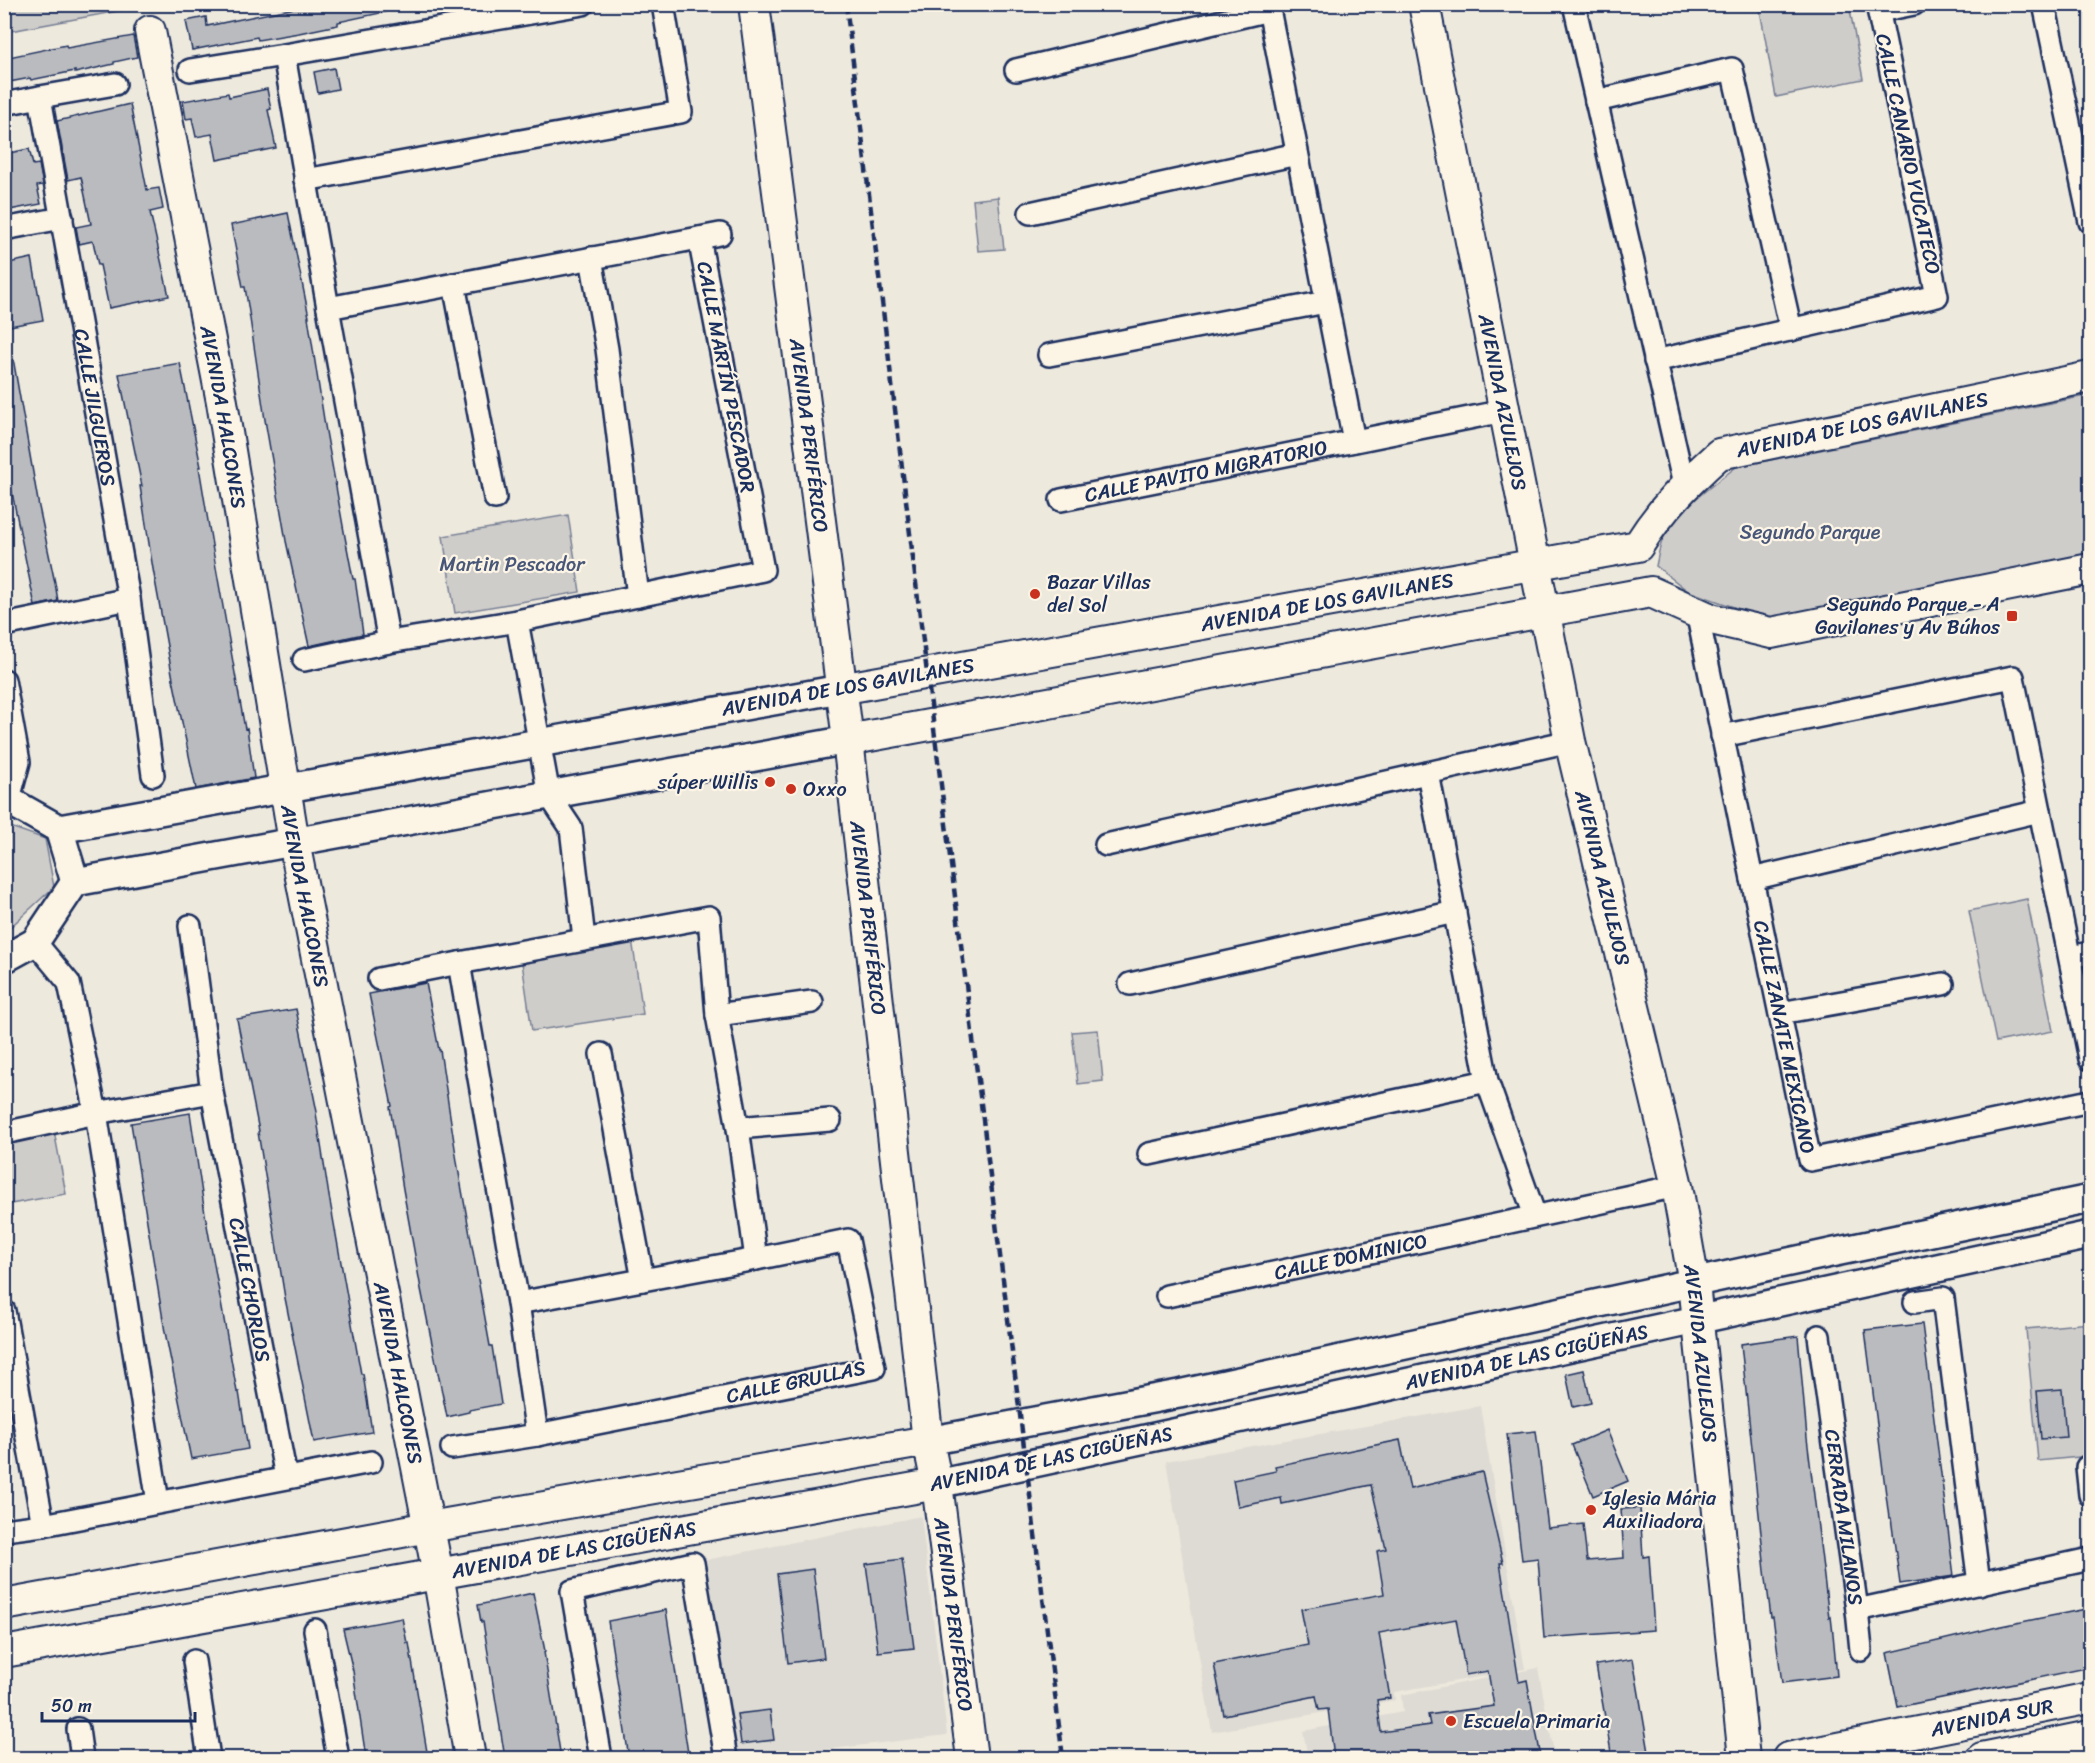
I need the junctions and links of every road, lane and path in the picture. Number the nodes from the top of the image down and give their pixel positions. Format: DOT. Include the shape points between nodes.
graph roads {
  1 [pos="583,4"];
  2 [pos="663,4"];
  3 [pos="753,4"];
  4 [pos="1424,4"];
  5 [pos="1574,4"];
  6 [pos="1914,4"];
  7 [pos="2044,4"];
  8 [pos="1269,7"];
  9 [pos="1878,8"];
  10 [pos="150,31"];
  11 [pos="284,55"];
  12 [pos="190,70"];
  13 [pos="1016,70"];
  14 [pos="114,84"];
  15 [pos="40,97"];
  16 [pos="1596,101"];
  17 [pos="4,104"];
  18 [pos="1297,154"];
  19 [pos="305,180"];
  20 [pos="1030,213"];
  21 [pos="62,218"];
  22 [pos="2091,222"];
  23 [pos="4,229"];
  24 [pos="720,234"];
  25 [pos="699,238"];
  26 [pos="591,258"];
  27 [pos="454,284"];
  28 [pos="1326,302"];
  29 [pos="328,308"];
  30 [pos="1791,330"];
  31 [pos="1049,355"];
  32 [pos="1655,361"];
  33 [pos="2091,377"];
  34 [pos="1504,411"];
  35 [pos="1354,441"];
  36 [pos="1684,485"];
  37 [pos="495,498"];
  38 [pos="1061,501"];
  39 [pos="1638,546"];
  40 [pos="1535,565"];
  41 [pos="2091,569"];
  42 [pos="1651,592"];
  43 [pos="638,596"];
  44 [pos="129,599"];
  45 [pos="1696,612"];
  46 [pos="1545,613"];
  47 [pos="517,621"];
  48 [pos="4,625"];
  49 [pos="389,642"];
  50 [pos="1024,656"];
  51 [pos="303,660"];
  52 [pos="4,680"];
  53 [pos="840,689"];
  54 [pos="1032,706"];
  55 [pos="1722,736"];
  56 [pos="848,740"];
  57 [pos="1570,741"];
  58 [pos="540,742"];
  59 [pos="1428,773"];
  60 [pos="153,775"];
  61 [pos="286,788"];
  62 [pos="549,795"];
  63 [pos="7,798"];
  64 [pos="2040,811"];
  65 [pos="59,829"];
  66 [pos="294,842"];
  67 [pos="1106,845"];
  68 [pos="1752,879"];
  69 [pos="75,882"];
  70 [pos="1455,912"];
  71 [pos="190,926"];
  72 [pos="584,939"];
  73 [pos="35,942"];
  74 [pos="2080,955"];
  75 [pos="4,958"];
  76 [pos="459,963"];
  77 [pos="379,979"];
  78 [pos="1130,984"];
  79 [pos="1943,984"];
  80 [pos="812,1002"];
  81 [pos="1780,1013"];
  82 [pos="717,1015"];
  83 [pos="601,1054"];
  84 [pos="2091,1059"];
  85 [pos="1487,1081"];
  86 [pos="212,1092"];
  87 [pos="2091,1101"];
  88 [pos="96,1113"];
  89 [pos="830,1120"];
  90 [pos="738,1128"];
  91 [pos="4,1133"];
  92 [pos="1149,1154"];
  93 [pos="1677,1186"];
  94 [pos="2091,1199"];
  95 [pos="1535,1216"];
  96 [pos="2091,1235"];
  97 [pos="756,1259"];
  98 [pos="643,1280"];
  99 [pos="1694,1283"];
  100 [pos="1167,1296"];
  101 [pos="1915,1302"];
  102 [pos="518,1303"];
  103 [pos="4,1311"];
  104 [pos="1699,1319"];
  105 [pos="1819,1336"];
  106 [pos="537,1435"];
  107 [pos="928,1441"];
  108 [pos="452,1448"];
  109 [pos="371,1462"];
  110 [pos="2087,1467"];
  111 [pos="286,1477"];
  112 [pos="938,1484"];
  113 [pos="2091,1495"];
  114 [pos="158,1502"];
  115 [pos="43,1525"];
  116 [pos="429,1527"];
  117 [pos="4,1530"];
  118 [pos="2091,1559"];
  119 [pos="438,1574"];
  120 [pos="1979,1584"];
  121 [pos="4,1605"];
  122 [pos="1857,1610"];
  123 [pos="315,1630"];
  124 [pos="1861,1650"];
  125 [pos="4,1652"];
  126 [pos="194,1661"];
  127 [pos="2091,1698"];
  128 [pos="78,1729"];
  129 [pos="2091,1736"];
  130 [pos="82,1758"];
  131 [pos="209,1758"];
  132 [pos="338,1758"];
  133 [pos="470,1758"];
  134 [pos="601,1758"];
  135 [pos="726,1758"];
  136 [pos="972,1758"];
  137 [pos="1744,1758"];
  138 [pos="1788,1758"];
  139 [pos="1982,1758"];
  1 -- 11 [label="street"];
  2 -- 19 [label="street" via="681,112"];
  3 -- 53 [label="main road, AVENIDA PERIFÉRICO"];
  4 -- 34 [label="main road, AVENIDA AZULEJOS"];
  5 -- 16 [label="street"];
  6 -- 9 [label="street"];
  7 -- 22 [label="street"];
  8 -- 13 [label="street, CALLE PAVITO MIGRATORIO"];
  8 -- 18 [label="street, CALLE PAVITO MIGRATORIO"];
  9 -- 30 [label="street, CALLE CANARIO YUCATECO" via="1937,296"];
  10 -- 61 [label="main road, AVENIDA HALCONES" via="222,402"];
  11 -- 12 [label="street"];
  11 -- 19 [label="street"];
  14 -- 15 [label="street"];
  15 -- 17 [label="street"];
  15 -- 21 [label="street, CALLE JILGUEROS"];
  16 -- 30 [label="street" via="1732,69"];
  16 -- 32 [label="street"];
  18 -- 20 [label="street"];
  18 -- 28 [label="street, CALLE PAVITO MIGRATORIO"];
  19 -- 29 [label="street"];
  21 -- 23 [label="street"];
  21 -- 44 [label="street, CALLE JILGUEROS"];
  24 -- 25 [label="street"];
  25 -- 26 [label="street, CALLE MARTÍN PESCADOR"];
  25 -- 43 [label="street, CALLE MARTÍN PESCADOR" via="763,570"];
  26 -- 27 [label="street, CALLE MARTÍN PESCADOR"];
  26 -- 43 [label="street"];
  27 -- 29 [label="street, CALLE MARTÍN PESCADOR"];
  27 -- 37 [label="street"];
  28 -- 31 [label="street"];
  28 -- 35 [label="street, CALLE PAVITO MIGRATORIO"];
  29 -- 49 [label="street"];
  30 -- 32 [label="street, CALLE CANARIO YUCATECO"];
  32 -- 36 [label="street"];
  33 -- 36 [label="main road, AVENIDA DE LOS GAVILANES" via="1719,454"];
  34 -- 35 [label="street, CALLE PAVITO MIGRATORIO"];
  34 -- 40 [label="main road, AVENIDA AZULEJOS"];
  35 -- 38 [label="street, CALLE PAVITO MIGRATORIO"];
  36 -- 39 [label="main road, AVENIDA DE LOS GAVILANES"];
  39 -- 40 [label="main road, AVENIDA DE LOS GAVILANES"];
  39 -- 42 [label="main road"];
  40 -- 46 [label="main road, AVENIDA AZULEJOS"];
  40 -- 50 [label="main road, AVENIDA DE LOS GAVILANES"];
  41 -- 45 [label="main road" via="1771,633"];
  42 -- 45 [label="main road"];
  42 -- 46 [label="main road"];
  43 -- 47 [label="street, CALLE MARTÍN PESCADOR"];
  44 -- 48 [label="street"];
  44 -- 60 [label="street, CALLE JILGUEROS"];
  45 -- 55 [label="street, CALLE ZANATE MEXICANO"];
  46 -- 54 [label="main road"];
  46 -- 57 [label="main road, AVENIDA AZULEJOS"];
  47 -- 49 [label="street, CALLE MARTÍN PESCADOR"];
  47 -- 58 [label="street"];
  49 -- 51 [label="street, CALLE MARTÍN PESCADOR"];
  50 -- 53 [label="main road, AVENIDA DE LOS GAVILANES"];
  50 -- 54 [label="main road"];
  52 -- 63 [label="street" via="19,762"];
  53 -- 56 [label="main road, AVENIDA PERIFÉRICO"];
  53 -- 58 [label="street, AVENIDA DE LOS GAVILANES"];
  54 -- 56 [label="main road"];
  55 -- 64 [label="street" via="2013,677"];
  55 -- 68 [label="street, CALLE ZANATE MEXICANO"];
  56 -- 62 [label="street"];
  56 -- 107 [label="main road, AVENIDA PERIFÉRICO"];
  57 -- 59 [label="street"];
  57 -- 93 [label="main road, AVENIDA AZULEJOS"];
  58 -- 61 [label="street, AVENIDA DE LOS GAVILANES"];
  58 -- 62 [label="street"];
  59 -- 67 [label="street"];
  59 -- 70 [label="street"];
  61 -- 65 [label="street, AVENIDA DE LOS GAVILANES"];
  61 -- 66 [label="main road, AVENIDA HALCONES"];
  62 -- 66 [label="street"];
  62 -- 72 [label="street" via="571,828"];
  63 -- 65 [label="street"];
  64 -- 68 [label="street"];
  64 -- 74 [label="street"];
  65 -- 69 [label="street"];
  66 -- 69 [label="street"];
  66 -- 116 [label="main road, AVENIDA HALCONES"];
  68 -- 81 [label="street, CALLE ZANATE MEXICANO"];
  69 -- 73 [label="street"];
  70 -- 78 [label="street"];
  70 -- 85 [label="street"];
  71 -- 86 [label="street, CALLE CHORLOS"];
  72 -- 76 [label="street"];
  72 -- 82 [label="street" via="709,917"];
  73 -- 75 [label="street"];
  73 -- 88 [label="street" via="69,983"];
  74 -- 84 [label="street"];
  76 -- 77 [label="street"];
  76 -- 102 [label="street"];
  79 -- 81 [label="street"];
  80 -- 82 [label="street"];
  81 -- 87 [label="street, CALLE ZANATE MEXICANO" via="1810,1160"];
  82 -- 90 [label="street"];
  83 -- 98 [label="street"];
  85 -- 92 [label="street"];
  85 -- 95 [label="street"];
  86 -- 88 [label="street"];
  86 -- 111 [label="street, CALLE CHORLOS"];
  88 -- 91 [label="street"];
  88 -- 114 [label="street"];
  89 -- 90 [label="street"];
  90 -- 97 [label="street"];
  93 -- 95 [label="street, CALLE DOMINICO"];
  93 -- 99 [label="main road, AVENIDA AZULEJOS"];
  94 -- 99 [label="street, AVENIDA DE LAS CIGÜEÑAS"];
  95 -- 100 [label="street, CALLE DOMINICO"];
  96 -- 104 [label="street, AVENIDA DE LAS CIGÜEÑAS"];
  97 -- 98 [label="street, CALLE GRULLAS"];
  97 -- 106 [label="street, CALLE GRULLAS" via="848,1240 874,1368"];
  98 -- 102 [label="street, CALLE GRULLAS"];
  99 -- 104 [label="main road, AVENIDA AZULEJOS"];
  99 -- 107 [label="street, AVENIDA DE LAS CIGÜEÑAS" via="1179,1394"];
  101 -- 120 [label="street" via="1943,1298"];
  102 -- 106 [label="street"];
  103 -- 115 [label="street"];
  104 -- 112 [label="street, AVENIDA DE LAS CIGÜEÑAS"];
  104 -- 137 [label="main road, AVENIDA AZULEJOS"];
  105 -- 122 [label="street, CERRADA MILANOS"];
  106 -- 108 [label="street, CALLE GRULLAS"];
  107 -- 112 [label="main road, AVENIDA PERIFÉRICO"];
  107 -- 116 [label="main road, AVENIDA DE LAS CIGÜEÑAS"];
  109 -- 111 [label="street"];
  110 -- 113 [label="street"];
  111 -- 114 [label="street"];
  112 -- 119 [label="main road, AVENIDA DE LAS CIGÜEÑAS"];
  112 -- 136 [label="main road, AVENIDA PERIFÉRICO"];
  114 -- 115 [label="street"];
  115 -- 117 [label="street"];
  116 -- 119 [label="main road, AVENIDA HALCONES"];
  116 -- 121 [label="main road, AVENIDA DE LAS CIGÜEÑAS"];
  118 -- 120 [label="street, CERRADA MILANOS"];
  119 -- 125 [label="main road, AVENIDA DE LAS CIGÜEÑAS"];
  119 -- 133 [label="main road, AVENIDA HALCONES"];
  120 -- 122 [label="street, CERRADA MILANOS"];
  122 -- 124 [label="street"];
  123 -- 132 [label="street"];
  126 -- 131 [label="street"];
  127 -- 138 [label="main road, AVENIDA SUR"];
  128 -- 130 [label="street"];
  129 -- 139 [label="main road, AVENIDA SUR"];
  134 -- 135 [label="street" via="572,1591 693,1563"];
}
